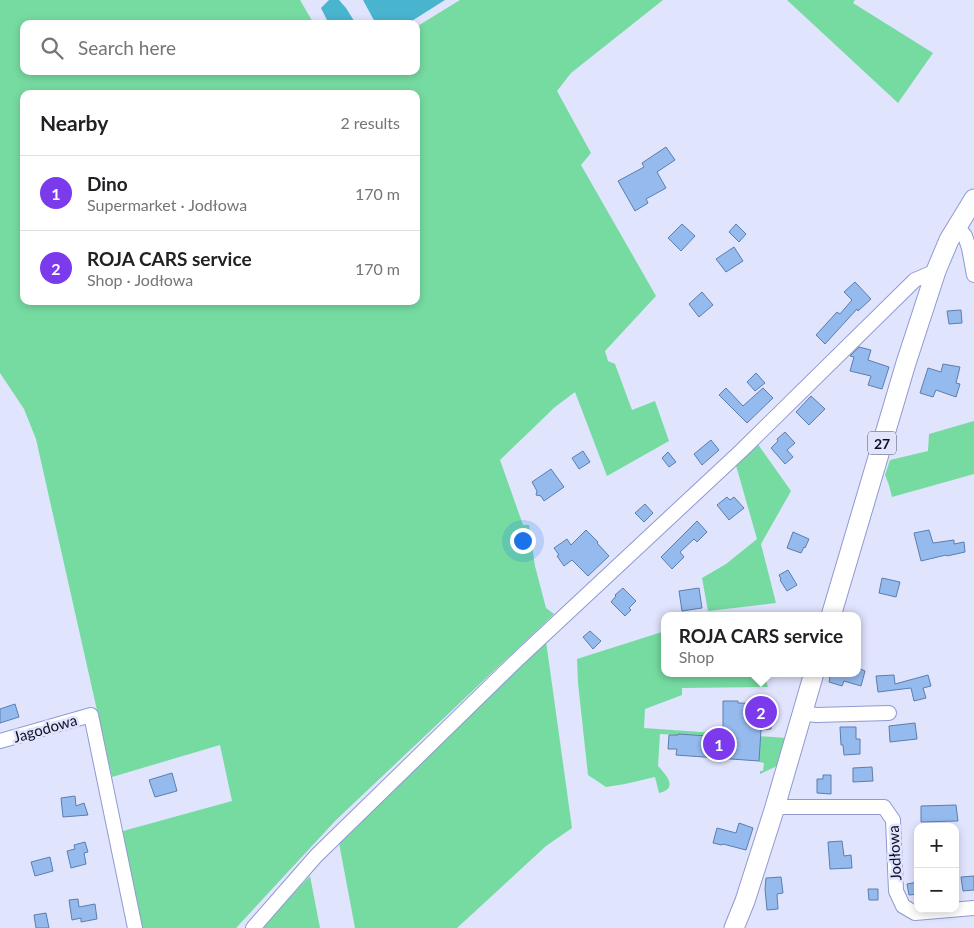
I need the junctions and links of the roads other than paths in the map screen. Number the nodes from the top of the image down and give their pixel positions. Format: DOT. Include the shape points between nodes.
graph roads {
  1 [pos="974,199"];
  2 [pos="957,226"];
  3 [pos="936,271"];
  4 [pos="974,275"];
  5 [pos="832,612"];
  6 [pos="813,677"];
  7 [pos="802,713"];
  8 [pos="889,713"];
  9 [pos="0,741"];
  10 [pos="775,806"];
  11 [pos="974,908"];
  12 [pos="135,928"];
  13 [pos="253,928"];
  14 [pos="734,928"];
  1 -- 2 [label="main road, 27"];
  2 -- 3 [label="main road, 27"];
  2 -- 4 [label="street" via="965,236"];
  3 -- 5 [label="main road, 27"];
  3 -- 13 [label="street" via="916,280 741,451 517,660 316,856"];
  6 -- 7 [label="main road"];
  7 -- 8 [label="street" via="816,716"];
  7 -- 10 [label="main road"];
  9 -- 12 [label="street, Jagodowa" via="91,715"];
  10 -- 11 [label="street, Jodłowa" via="884,806 893,820 896,891 903,906 915,913"];
  10 -- 14 [label="main road"];
}
